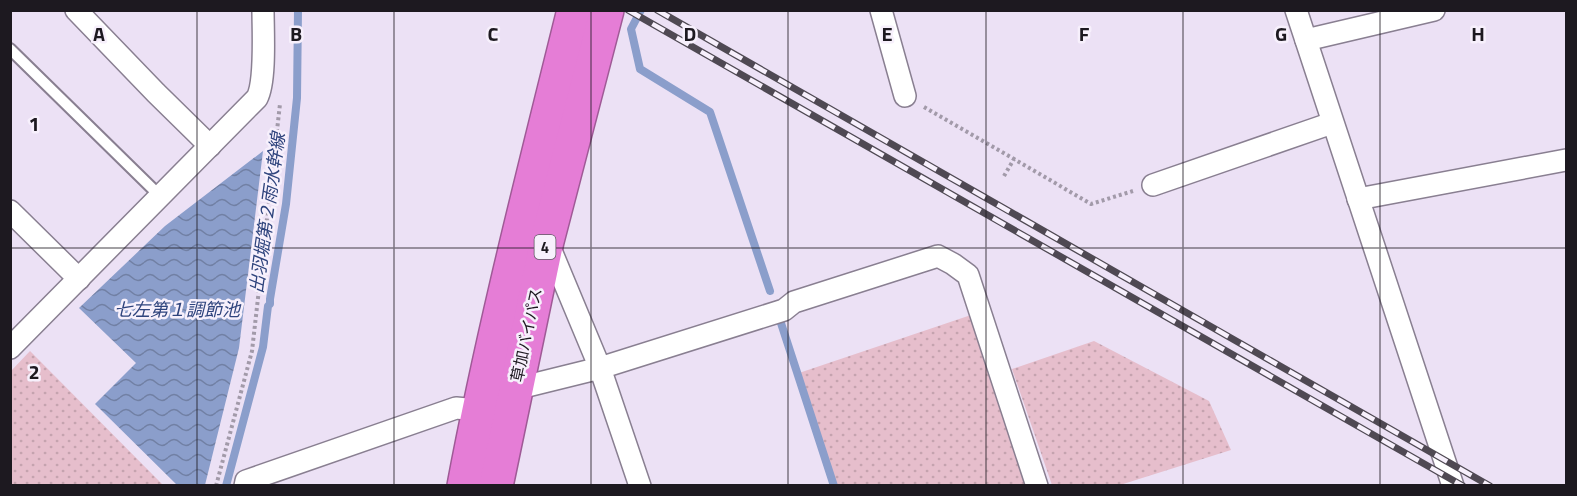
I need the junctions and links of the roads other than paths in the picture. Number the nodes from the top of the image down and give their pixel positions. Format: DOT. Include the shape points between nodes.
graph roads {
  1 [pos="76,10"];
  2 [pos="263,10"];
  3 [pos="574,10"];
  4 [pos="607,10"];
  5 [pos="880,10"];
  6 [pos="1296,10"];
  7 [pos="1434,10"];
  8 [pos="1306,40"];
  9 [pos="10,49"];
  10 [pos="905,96"];
  11 [pos="1332,123"];
  12 [pos="210,146"];
  13 [pos="1566,160"];
  14 [pos="1153,185"];
  15 [pos="159,196"];
  16 [pos="1358,199"];
  17 [pos="10,211"];
  18 [pos="547,241"];
  19 [pos="79,279"];
  20 [pos="10,348"];
  21 [pos="600,368"];
  22 [pos="515,389"];
  23 [pos="478,410"];
  24 [pos="245,486"];
  25 [pos="464,486"];
  26 [pos="496,486"];
  27 [pos="640,486"];
  28 [pos="1037,486"];
  29 [pos="1453,486"];
  1 -- 12 [label="street"];
  2 -- 12 [label="street" via="260,92"];
  3 -- 23 [label="highway, 草加バイパス / 4"];
  4 -- 18 [label="highway, 草加バイパス / 4"];
  5 -- 10 [label="street"];
  6 -- 8 [label="street"];
  7 -- 8 [label="street"];
  8 -- 11 [label="street"];
  9 -- 15 [label="lane"];
  11 -- 14 [label="street"];
  11 -- 16 [label="street"];
  12 -- 15 [label="street"];
  13 -- 16 [label="street"];
  15 -- 19 [label="street"];
  16 -- 29 [label="street"];
  17 -- 19 [label="street"];
  18 -- 21 [label="street"];
  18 -- 22 [label="highway, 草加バイパス / 4"];
  19 -- 20 [label="street"];
  21 -- 22 [label="street"];
  21 -- 27 [label="street"];
  21 -- 28 [label="street" via="938,256 968,275"];
  22 -- 26 [label="highway, 草加バイパス / 4"];
  23 -- 24 [label="street" via="456,408 246,481"];
  23 -- 25 [label="highway, 草加バイパス / 4"];
}
